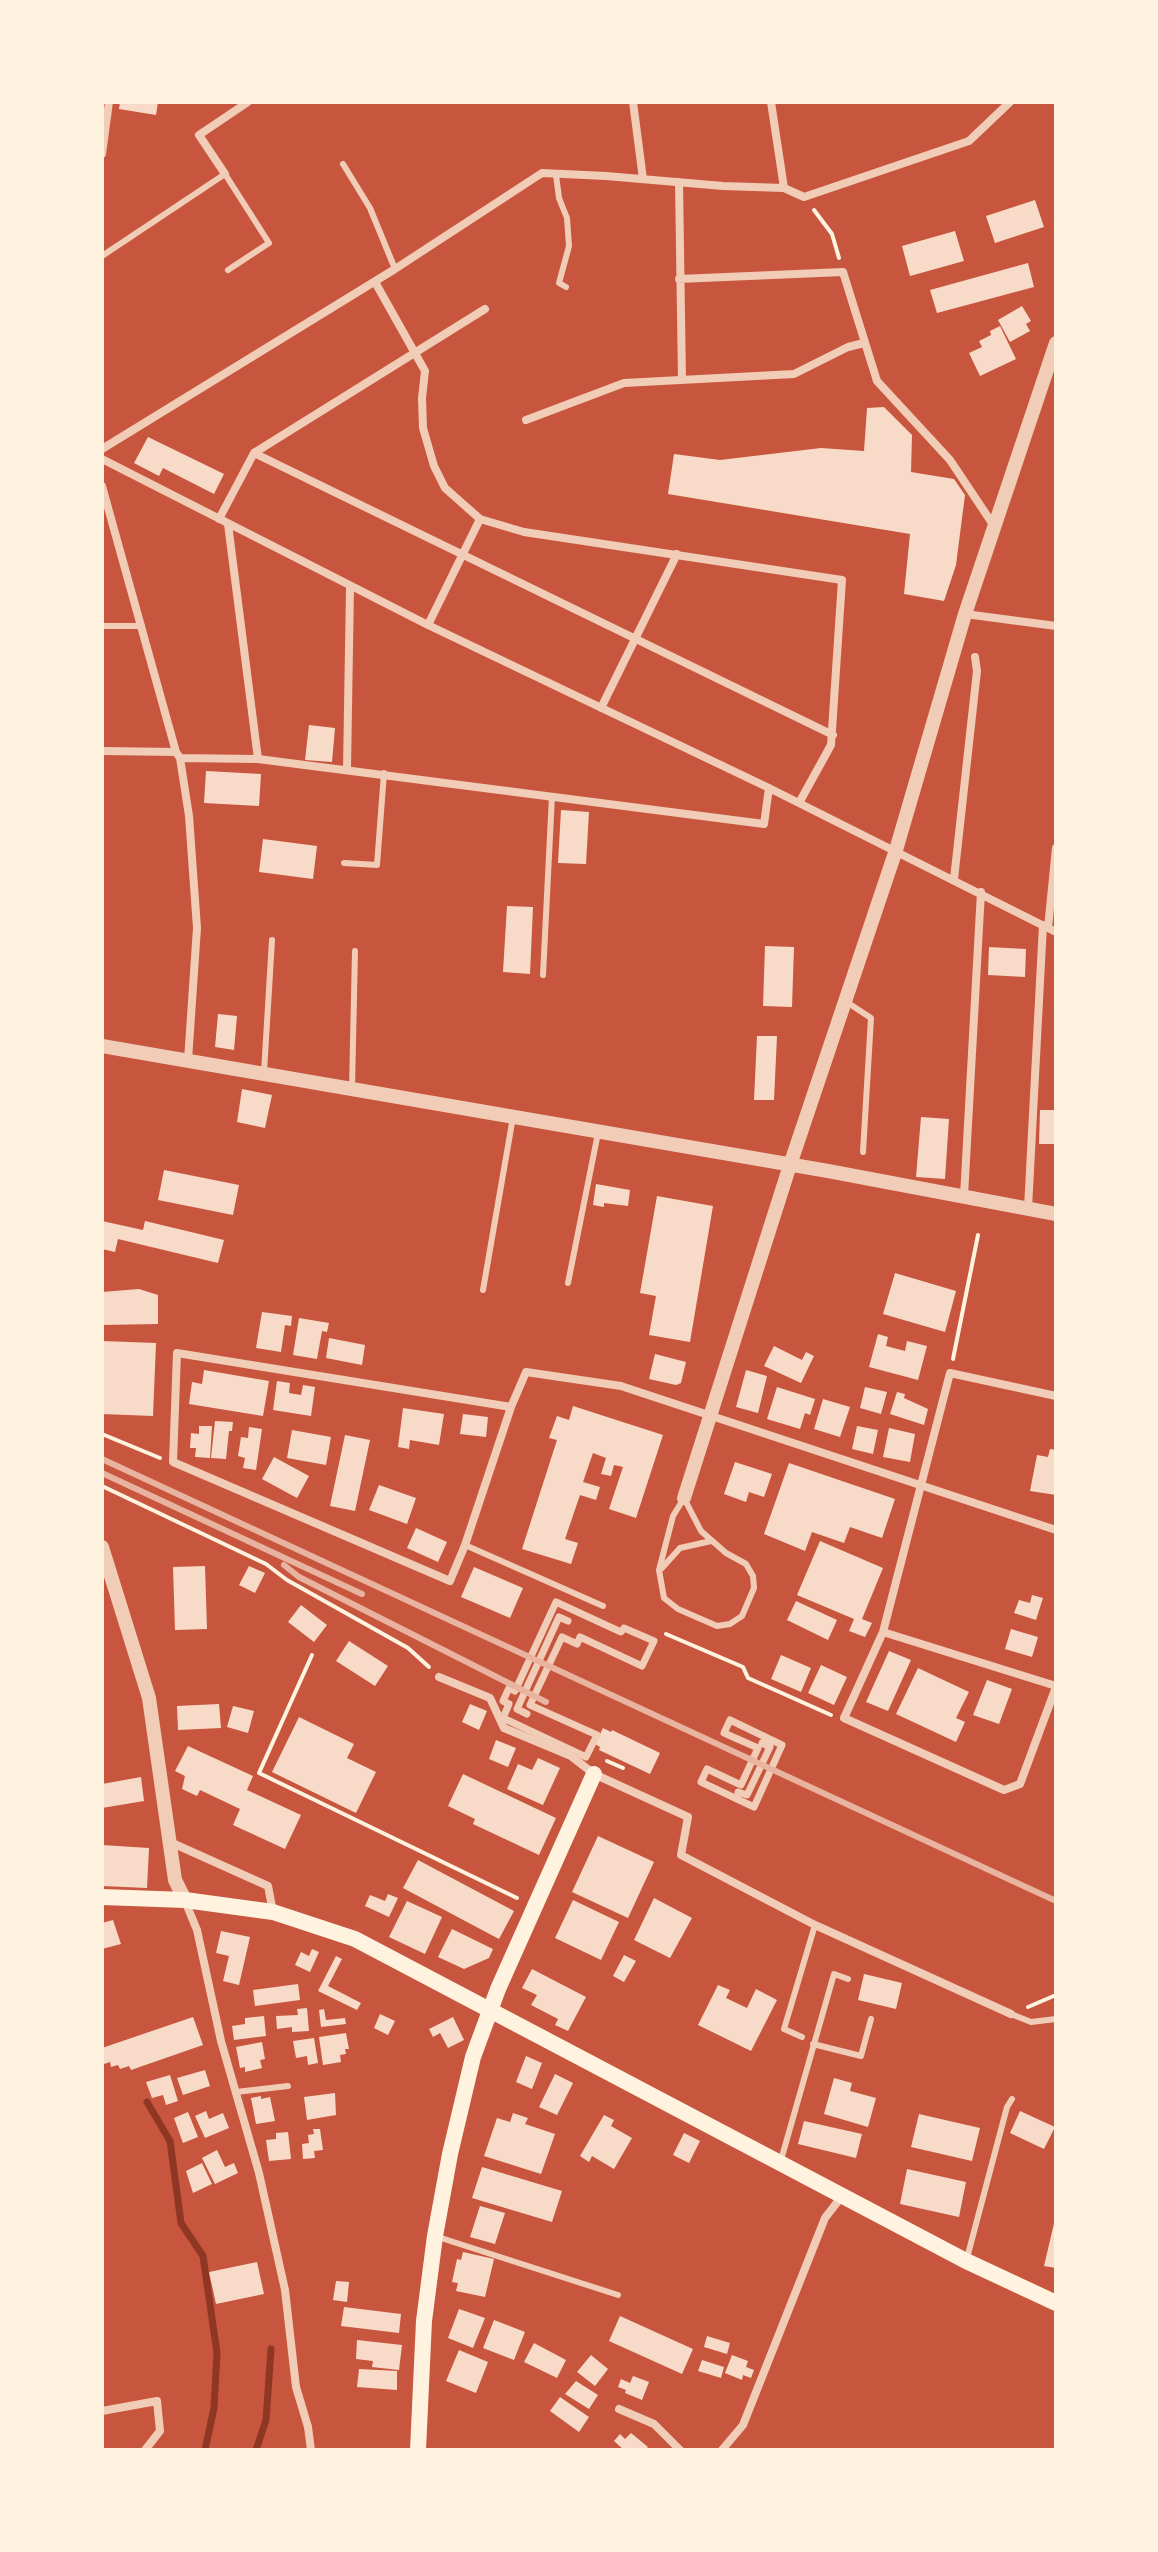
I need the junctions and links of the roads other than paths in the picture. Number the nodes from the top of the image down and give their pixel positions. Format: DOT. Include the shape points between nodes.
graph roads {
  1 [pos="109,102"];
  2 [pos="248,102"];
  3 [pos="633,102"];
  4 [pos="771,102"];
  5 [pos="1010,102"];
  6 [pos="102,154"];
  7 [pos="343,164"];
  8 [pos="225,174"];
  9 [pos="556,175"];
  10 [pos="643,179"];
  11 [pos="679,182"];
  12 [pos="784,188"];
  13 [pos="102,256"];
  14 [pos="395,269"];
  15 [pos="228,270"];
  16 [pos="679,279"];
  17 [pos="375,282"];
  18 [pos="566,287"];
  19 [pos="485,309"];
  20 [pos="864,343"];
  21 [pos="1056,343"];
  22 [pos="416,352"];
  23 [pos="682,380"];
  24 [pos="526,420"];
  25 [pos="102,449"];
  26 [pos="254,453"];
  27 [pos="102,459"];
  28 [pos="102,486"];
  29 [pos="480,519"];
  30 [pos="224,521"];
  31 [pos="994,526"];
  32 [pos="677,554"];
  33 [pos="462,555"];
  34 [pos="350,587"];
  35 [pos="965,614"];
  36 [pos="428,625"];
  37 [pos="102,626"];
  38 [pos="142,626"];
  39 [pos="1056,626"];
  40 [pos="635,640"];
  41 [pos="975,657"];
  42 [pos="601,708"];
  43 [pos="833,735"];
  44 [pos="102,751"];
  45 [pos="178,755"];
  46 [pos="258,759"];
  47 [pos="347,769"];
  48 [pos="384,773"];
  49 [pos="769,788"];
  50 [pos="552,796"];
  51 [pos="799,803"];
  52 [pos="1056,848"];
  53 [pos="896,850"];
  54 [pos="344,863"];
  55 [pos="954,879"];
  56 [pos="981,892"];
  57 [pos="1049,928"];
  58 [pos="272,940"];
  59 [pos="355,951"];
  60 [pos="543,975"];
  61 [pos="844,1001"];
  62 [pos="102,1046"];
  63 [pos="188,1060"];
  64 [pos="264,1072"];
  65 [pos="352,1088"];
  66 [pos="513,1117"];
  67 [pos="599,1132"];
  68 [pos="863,1152"];
  69 [pos="790,1165"];
  70 [pos="964,1196"];
  71 [pos="1028,1208"];
  72 [pos="1056,1214"];
  73 [pos="568,1283"];
  74 [pos="483,1290"];
  75 [pos="1056,1396"];
  76 [pos="511,1407"];
  77 [pos="708,1416"];
  78 [pos="922,1487"];
  79 [pos="684,1498"];
  80 [pos="1056,1530"];
  81 [pos="711,1541"];
  82 [pos="465,1545"];
  83 [pos="102,1547"];
  84 [pos="659,1570"];
  85 [pos="603,1606"];
  86 [pos="568,1621"];
  87 [pos="883,1632"];
  88 [pos="637,1634"];
  89 [pos="439,1677"];
  90 [pos="1056,1686"];
  91 [pos="527,1714"];
  92 [pos="730,1720"];
  93 [pos="762,1743"];
  94 [pos="594,1774"];
  95 [pos="738,1792"];
  96 [pos="170,1841"];
  97 [pos="102,1897"];
  98 [pos="185,1900"];
  99 [pos="273,1912"];
  100 [pos="815,1925"];
  101 [pos="848,1979"];
  102 [pos="490,2009"];
  103 [pos="1011,2014"];
  104 [pos="871,2019"];
  105 [pos="1056,2019"];
  106 [pos="802,2037"];
  107 [pos="813,2044"];
  108 [pos="288,2086"];
  109 [pos="236,2092"];
  110 [pos="1012,2099"];
  111 [pos="780,2164"];
  112 [pos="843,2195"];
  113 [pos="435,2236"];
  114 [pos="966,2261"];
  115 [pos="618,2295"];
  116 [pos="1056,2303"];
  117 [pos="619,2409"];
  118 [pos="102,2411"];
  119 [pos="145,2450"];
  120 [pos="311,2450"];
  121 [pos="418,2450"];
  122 [pos="680,2450"];
  123 [pos="722,2450"];
  1 -- 6 [label="street"];
  2 -- 8 [label="street" via="199,135"];
  3 -- 10 [label="street"];
  4 -- 12 [label="street"];
  5 -- 12 [label="street" via="969,141 804,197"];
  7 -- 14 [label="lane" via="370,208"];
  8 -- 13 [label="lane"];
  8 -- 15 [label="lane" via="269,243"];
  9 -- 10 [label="street"];
  9 -- 14 [label="street" via="542,173"];
  9 -- 18 [label="lane" via="567,218 569,246 559,283"];
  10 -- 11 [label="street"];
  11 -- 12 [label="street"];
  11 -- 16 [label="street"];
  14 -- 17 [label="street"];
  16 -- 20 [label="street" via="843,272"];
  16 -- 23 [label="street"];
  17 -- 22 [label="street"];
  17 -- 25 [label="street"];
  19 -- 22 [label="street"];
  20 -- 23 [label="street" via="794,374"];
  20 -- 31 [label="street" via="877,381 950,460"];
  21 -- 31 [label="street"];
  22 -- 26 [label="street"];
  22 -- 29 [label="street" via="425,371 423,428 434,466 445,488"];
  23 -- 24 [label="street" via="624,383"];
  26 -- 30 [label="street"];
  26 -- 33 [label="street"];
  27 -- 30 [label="street"];
  28 -- 38 [label="street"];
  29 -- 32 [label="street" via="524,532"];
  29 -- 33 [label="street"];
  30 -- 34 [label="street"];
  30 -- 46 [label="street"];
  31 -- 35 [label="street"];
  32 -- 40 [label="street"];
  32 -- 43 [label="street" via="842,580"];
  33 -- 36 [label="street"];
  33 -- 40 [label="street"];
  34 -- 36 [label="street"];
  34 -- 47 [label="street"];
  35 -- 39 [label="street"];
  35 -- 53 [label="street"];
  36 -- 42 [label="street"];
  37 -- 38 [label="lane"];
  38 -- 45 [label="street"];
  40 -- 42 [label="street"];
  40 -- 43 [label="street"];
  41 -- 55 [label="street"];
  42 -- 49 [label="street"];
  43 -- 51 [label="street"];
  44 -- 45 [label="street"];
  45 -- 46 [label="street"];
  45 -- 63 [label="street" via="189,816 197,928"];
  46 -- 47 [label="street"];
  47 -- 48 [label="street"];
  48 -- 50 [label="street"];
  48 -- 54 [label="lane" via="377,865"];
  49 -- 50 [label="street" via="764,824"];
  49 -- 51 [label="street"];
  50 -- 60 [label="lane"];
  51 -- 53 [label="street"];
  52 -- 57 [label="street"];
  53 -- 55 [label="street"];
  53 -- 61 [label="street"];
  55 -- 56 [label="street"];
  56 -- 57 [label="street"];
  56 -- 70 [label="street"];
  57 -- 71 [label="street"];
  58 -- 64 [label="lane"];
  59 -- 65 [label="lane"];
  61 -- 68 [label="lane" via="871,1018"];
  61 -- 69 [label="street"];
  62 -- 63 [label="street"];
  63 -- 64 [label="street"];
  64 -- 65 [label="street"];
  65 -- 66 [label="street"];
  66 -- 67 [label="street"];
  66 -- 74 [label="lane"];
  67 -- 69 [label="street"];
  67 -- 73 [label="lane"];
  69 -- 70 [label="street"];
  69 -- 77 [label="street"];
  70 -- 71 [label="street"];
  71 -- 72 [label="street"];
  75 -- 78 [label="street" via="950,1373"];
  76 -- 77 [label="street" via="526,1372 621,1386"];
  76 -- 82 [label="street"];
  76 -- 82 [label="street" via="177,1353 173,1462 450,1581"];
  77 -- 78 [label="street"];
  77 -- 79 [label="street"];
  78 -- 80 [label="street"];
  78 -- 87 [label="street"];
  79 -- 81 [label="lane"];
  79 -- 84 [label="lane" via="673,1516"];
  81 -- 84 [label="lane" via="680,1548"];
  81 -- 84 [label="lane" via="746,1564 753,1576 754,1588 742,1616 730,1624 717,1626 678,1609 664,1598"];
  82 -- 85 [label="lane"];
  83 -- 96 [label="street" via="149,1698"];
  86 -- 91 [label="street" via="559,1617 517,1709"];
  87 -- 90 [label="street"];
  87 -- 90 [label="street" via="844,1718 1004,1790 1020,1784"];
  88 -- 88 [label="street" via="654,1641 642,1666 580,1637 577,1644 562,1637 530,1705 597,1735 586,1757 503,1718 509,1704 503,1701 509,1688 515,1691 556,1602 621,1632 624,1628"];
  89 -- 94 [label="street" via="490,1698 504,1728 571,1756"];
  92 -- 92 [label="street" via="782,1745 754,1807 701,1782 707,1769 741,1785 758,1748 724,1733"];
  93 -- 95 [label="street" via="770,1747 747,1795"];
  94 -- 100 [label="street" via="688,1817 681,1855"];
  94 -- 102 [label="main road"];
  96 -- 98 [label="street" via="175,1880"];
  96 -- 99 [label="street" via="268,1886"];
  97 -- 98 [label="main road"];
  98 -- 99 [label="main road"];
  98 -- 109 [label="street"];
  99 -- 102 [label="main road" via="355,1939"];
  100 -- 103 [label="street"];
  100 -- 106 [label="lane" via="784,2029"];
  101 -- 107 [label="lane" via="834,1974"];
  102 -- 111 [label="main road"];
  102 -- 113 [label="main road" via="473,2057"];
  103 -- 105 [label="lane" via="1031,2022"];
  104 -- 107 [label="lane" via="861,2056"];
  107 -- 111 [label="lane"];
  108 -- 109 [label="lane"];
  109 -- 120 [label="street" via="285,2290 296,2387"];
  110 -- 114 [label="lane"];
  111 -- 112 [label="main road"];
  112 -- 114 [label="main road"];
  112 -- 123 [label="street" via="825,2218 743,2425"];
  113 -- 115 [label="lane"];
  113 -- 121 [label="main road" via="424,2321"];
  114 -- 116 [label="main road"];
  117 -- 122 [label="street" via="654,2424"];
  118 -- 119 [label="street" via="157,2401 160,2431"];
}
